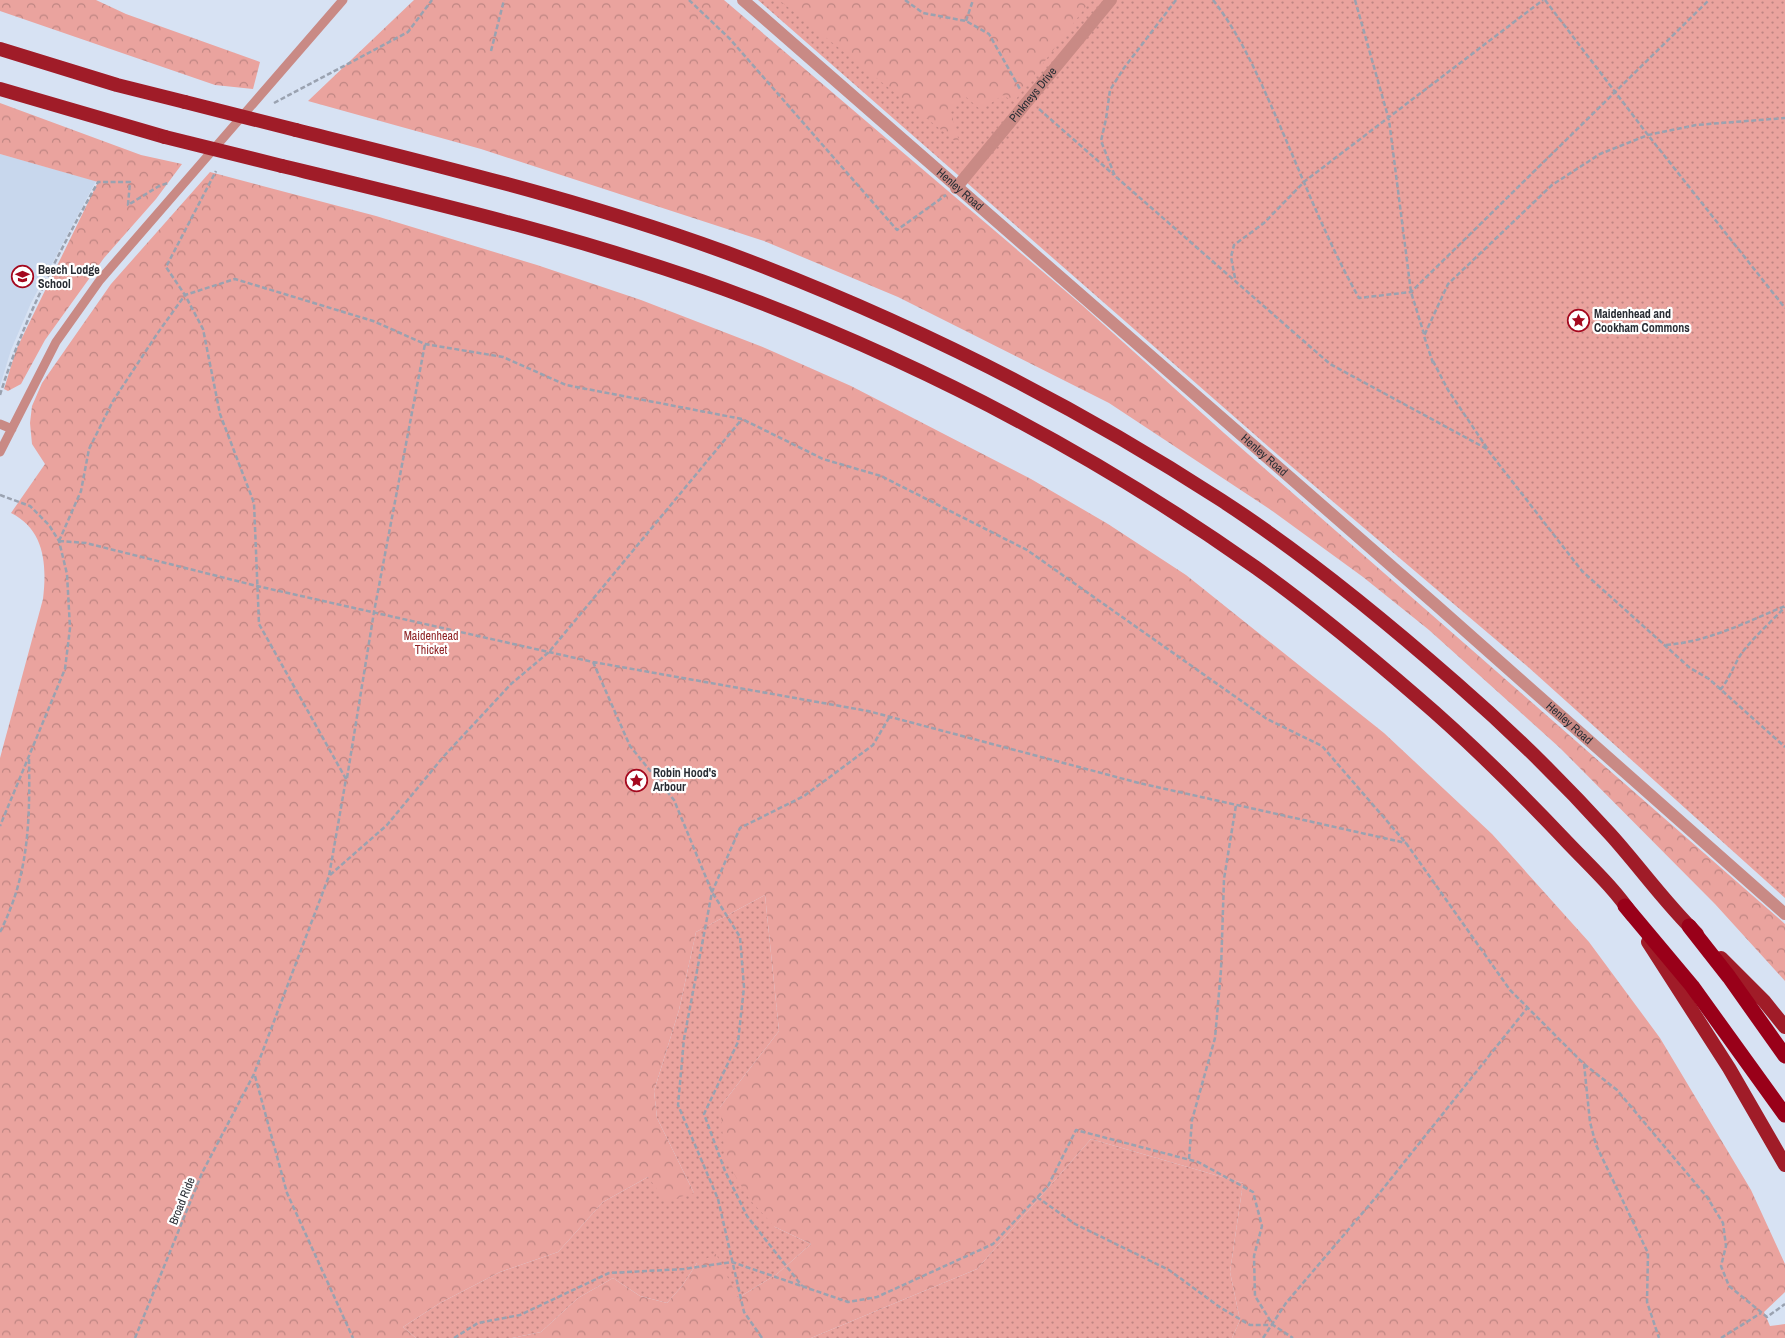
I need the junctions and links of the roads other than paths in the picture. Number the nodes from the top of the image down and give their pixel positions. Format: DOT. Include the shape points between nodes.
graph roads {
  1 [pos="343,0"];
  2 [pos="743,0"];
  3 [pos="1111,0"];
  4 [pos="0,49"];
  5 [pos="0,89"];
  6 [pos="956,188"];
  7 [pos="0,424"];
  8 [pos="12,428"];
  9 [pos="0,452"];
  10 [pos="1626,906"];
  11 [pos="1785,914"];
  12 [pos="1689,926"];
  13 [pos="1785,1027"];
  14 [pos="1785,1056"];
  15 [pos="1785,1115"];
  16 [pos="1785,1165"];
  1 -- 8 [label="lane" via="100,280 56,342"];
  2 -- 6 [label="street, Henley Road"];
  3 -- 6 [label="street, Pinkneys Drive"];
  4 -- 12 [label="highway, bridge" via="117,85 585,206 748,261 901,325 1036,392 1222,501 1274,537 1412,645 1490,713 1570,791"];
  5 -- 10 [label="highway, bridge" via="165,137 555,234 724,289 864,346 1004,414 1109,473 1210,537 1315,612 1493,764"];
  6 -- 11 [label="street, Henley Road" via="1436,604"];
  7 -- 8 [label="lane"];
  8 -- 9 [label="lane"];
  10 -- 15 [label="highway" via="1698,993"];
  10 -- 16 [label="highway" via="1729,1068"];
  12 -- 13 [label="highway" via="1764,1001"];
  12 -- 14 [label="highway"];
}
